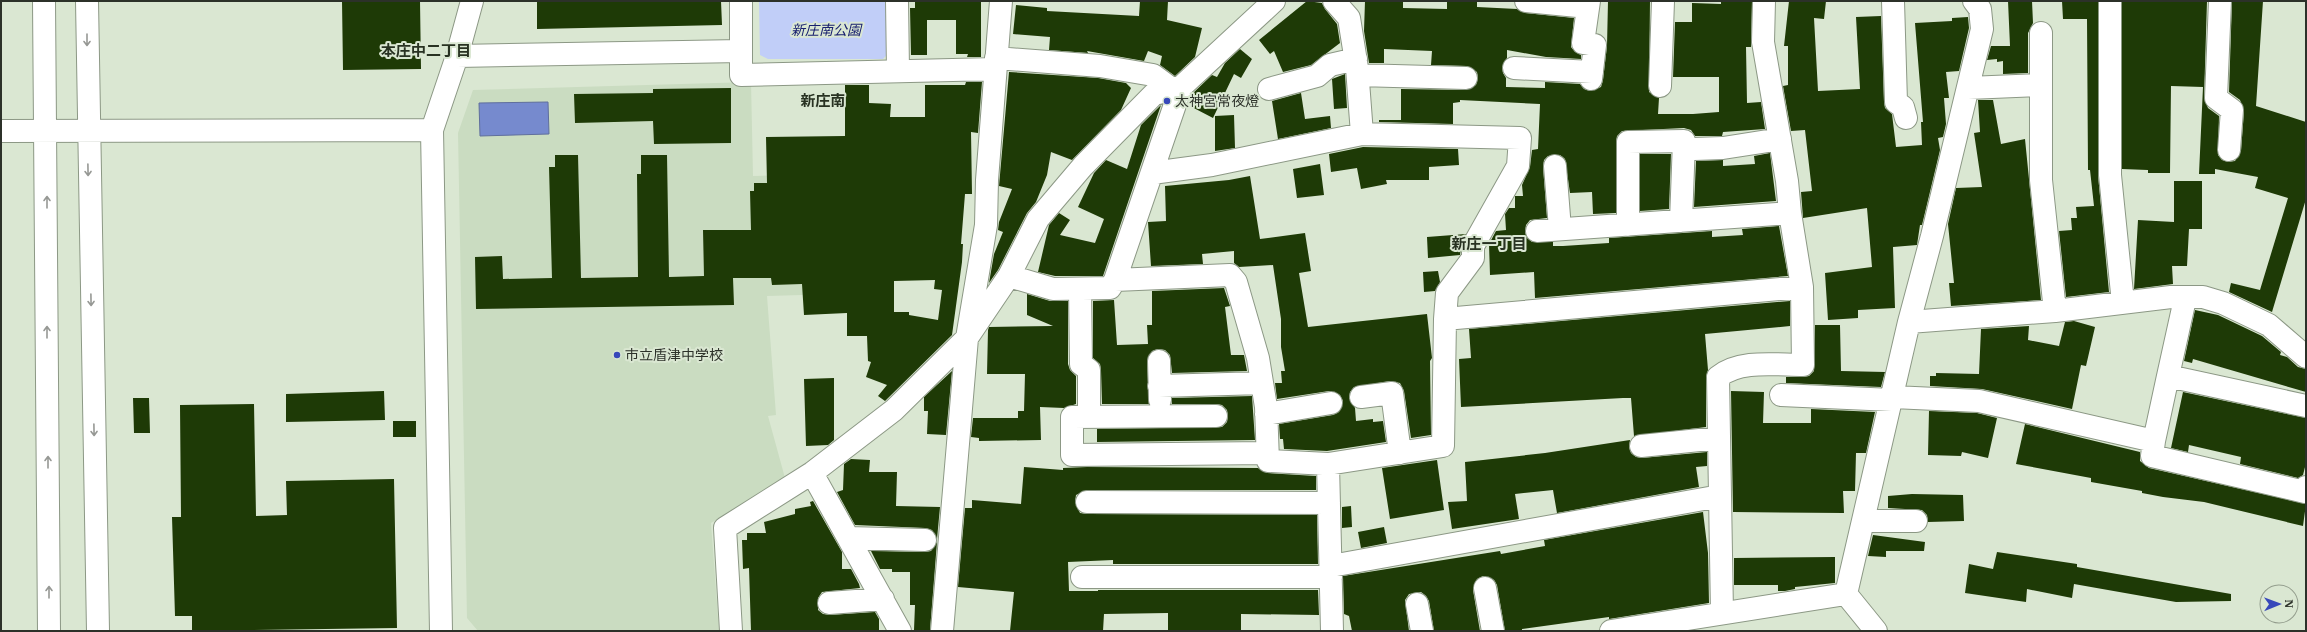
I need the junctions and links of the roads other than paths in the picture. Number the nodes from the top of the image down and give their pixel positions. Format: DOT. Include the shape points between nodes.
graph roads {
  1 [pos="44,1"];
  2 [pos="87,1"];
  3 [pos="472,1"];
  4 [pos="741,1"];
  5 [pos="897,1"];
  6 [pos="1001,1"];
  7 [pos="1274,1"];
  8 [pos="1334,1"];
  9 [pos="1526,1"];
  10 [pos="1663,1"];
  11 [pos="1764,1"];
  12 [pos="1893,1"];
  13 [pos="1974,1"];
  14 [pos="2110,1"];
  15 [pos="2220,1"];
  16 [pos="1589,4"];
  17 [pos="2041,33"];
  18 [pos="741,51"];
  19 [pos="457,56"];
  20 [pos="995,64"];
  21 [pos="1357,67"];
  22 [pos="1514,68"];
  23 [pos="898,70"];
  24 [pos="1466,78"];
  25 [pos="2040,85"];
  26 [pos="1660,86"];
  27 [pos="1176,88"];
  28 [pos="1269,88"];
  29 [pos="1968,88"];
  30 [pos="1906,118"];
  31 [pos="432,130"];
  32 [pos="46,131"];
  33 [pos="1,132"];
  34 [pos="87,132"];
  35 [pos="1362,134"];
  36 [pos="1780,139"];
  37 [pos="1694,149"];
  38 [pos="2229,150"];
  39 [pos="1555,166"];
  40 [pos="1152,173"];
  41 [pos="1790,213"];
  42 [pos="1681,221"];
  43 [pos="1628,225"];
  44 [pos="1560,230"];
  45 [pos="1537,231"];
  46 [pos="1009,276"];
  47 [pos="1115,280"];
  48 [pos="1802,287"];
  49 [pos="1080,289"];
  50 [pos="2185,298"];
  51 [pos="2123,303"];
  52 [pos="2055,311"];
  53 [pos="1445,319"];
  54 [pos="1909,322"];
  55 [pos="967,338"];
  56 [pos="2306,357"];
  57 [pos="1159,361"];
  58 [pos="2168,376"];
  59 [pos="1262,382"];
  60 [pos="1781,395"];
  61 [pos="1361,396"];
  62 [pos="1892,398"];
  63 [pos="1331,403"];
  64 [pos="2306,406"];
  65 [pos="1266,414"];
  66 [pos="1216,416"];
  67 [pos="1089,417"];
  68 [pos="1719,438"];
  69 [pos="2154,441"];
  70 [pos="1641,446"];
  71 [pos="1267,453"];
  72 [pos="1400,453"];
  73 [pos="1328,464"];
  74 [pos="812,473"];
  75 [pos="2306,487"];
  76 [pos="1720,496"];
  77 [pos="1087,502"];
  78 [pos="1330,503"];
  79 [pos="1863,521"];
  80 [pos="1916,521"];
  81 [pos="848,538"];
  82 [pos="925,540"];
  83 [pos="1331,571"];
  84 [pos="1082,577"];
  85 [pos="1485,588"];
  86 [pos="1846,594"];
  87 [pos="883,599"];
  88 [pos="829,603"];
  89 [pos="1417,604"];
  90 [pos="1722,613"];
  91 [pos="1694,624"];
  92 [pos="49,631"];
  93 [pos="98,631"];
  94 [pos="441,631"];
  95 [pos="731,631"];
  96 [pos="900,631"];
  97 [pos="942,631"];
  98 [pos="1332,631"];
  99 [pos="1422,631"];
  100 [pos="1493,631"];
  101 [pos="1611,631"];
  102 [pos="1876,631"];
  1 -- 32 [label="street"];
  2 -- 34 [label="street, one-way"];
  3 -- 19 [label="street"];
  4 -- 18 [label="street"];
  5 -- 23 [label="street"];
  6 -- 20 [label="street"];
  7 -- 27 [label="street"];
  8 -- 21 [label="street" via="1349,18"];
  9 -- 16 [label="street"];
  10 -- 26 [label="street"];
  11 -- 36 [label="street" via="1763,42"];
  12 -- 30 [label="street" via="1896,102 1903,107"];
  13 -- 29 [label="street" via="1980,9 1982,29"];
  14 -- 51 [label="street" via="2110,175"];
  15 -- 38 [label="street" via="2216,98 2232,110"];
  16 -- 22 [label="street" via="1583,42 1595,45 1592,75"];
  17 -- 25 [label="street"];
  18 -- 19 [label="street"];
  18 -- 23 [label="street" via="741,75"];
  19 -- 31 [label="street"];
  20 -- 23 [label="street"];
  20 -- 27 [label="street" via="1100,66 1153,75"];
  20 -- 55 [label="street" via="986,225"];
  21 -- 24 [label="street"];
  21 -- 28 [label="street" via="1330,65 1317,76"];
  21 -- 35 [label="street"];
  25 -- 29 [label="street"];
  25 -- 52 [label="street" via="2041,180"];
  27 -- 40 [label="street"];
  27 -- 46 [label="street" via="1154,94 1083,166 1038,220"];
  29 -- 54 [label="street"];
  31 -- 34 [label="street"];
  31 -- 94 [label="street"];
  32 -- 33 [label="street"];
  32 -- 34 [label="street"];
  92 -- 32 [label="street, one-way"];
  34 -- 93 [label="street, one-way"];
  35 -- 40 [label="street" via="1212,165"];
  35 -- 53 [label="street" via="1520,138 1518,166 1473,246 1473,258 1447,293"];
  36 -- 37 [label="street" via="1723,148"];
  36 -- 41 [label="street"];
  39 -- 44 [label="street"];
  40 -- 47 [label="street"];
  41 -- 42 [label="street"];
  41 -- 48 [label="street"];
  42 -- 43 [label="street"];
  42 -- 43 [label="street" via="1684,141 1628,142"];
  43 -- 44 [label="street"];
  44 -- 45 [label="street"];
  46 -- 49 [label="street" via="1053,289"];
  46 -- 55 [label="street"];
  47 -- 49 [label="street" via="1110,288"];
  47 -- 59 [label="street" via="1230,275 1236,282 1258,358"];
  48 -- 53 [label="street"];
  48 -- 68 [label="street" via="1803,365 1747,366 1728,369 1718,377"];
  49 -- 67 [label="street" via="1081,364 1089,370"];
  50 -- 51 [label="street" via="2171,297"];
  50 -- 56 [label="street" via="2203,298 2223,303 2269,325"];
  50 -- 58 [label="street"];
  51 -- 52 [label="street"];
  52 -- 54 [label="street"];
  53 -- 72 [label="street" via="1443,446"];
  54 -- 62 [label="street"];
  55 -- 74 [label="street" via="894,410"];
  55 -- 97 [label="street"];
  57 -- 59 [label="street" via="1160,395"];
  58 -- 64 [label="street"];
  58 -- 69 [label="street"];
  59 -- 65 [label="street"];
  60 -- 62 [label="street"];
  61 -- 72 [label="street" via="1392,393"];
  62 -- 69 [label="street" via="1979,402"];
  62 -- 79 [label="street"];
  63 -- 65 [label="street"];
  65 -- 71 [label="street"];
  66 -- 67 [label="street"];
  67 -- 71 [label="street" via="1072,417 1072,455"];
  68 -- 70 [label="street"];
  68 -- 76 [label="street"];
  69 -- 75 [label="street" via="2152,456 2305,492"];
  71 -- 73 [label="street" via="1268,461"];
  72 -- 73 [label="street"];
  73 -- 78 [label="street"];
  74 -- 81 [label="street"];
  74 -- 95 [label="street" via="725,528"];
  76 -- 83 [label="street"];
  76 -- 90 [label="street"];
  77 -- 78 [label="street"];
  78 -- 83 [label="street"];
  79 -- 80 [label="street"];
  79 -- 86 [label="street"];
  81 -- 82 [label="street"];
  81 -- 87 [label="street"];
  83 -- 84 [label="street"];
  83 -- 98 [label="street"];
  85 -- 100 [label="street"];
  86 -- 90 [label="street"];
  86 -- 102 [label="street"];
  87 -- 88 [label="street"];
  87 -- 96 [label="street"];
  89 -- 99 [label="street"];
  90 -- 91 [label="street"];
  91 -- 101 [label="street"];
}
